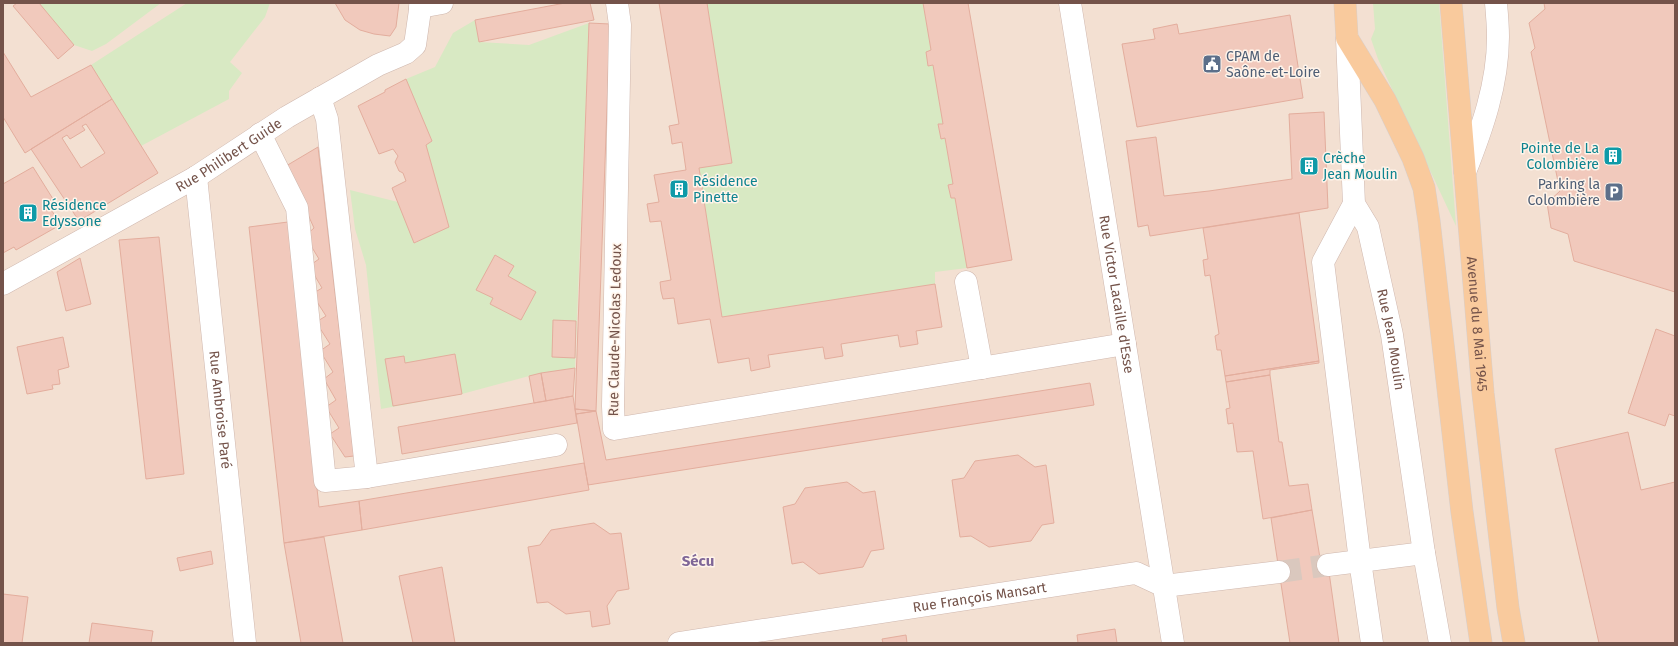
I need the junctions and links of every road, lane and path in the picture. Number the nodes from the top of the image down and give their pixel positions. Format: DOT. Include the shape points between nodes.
graph roads {
  1 [pos="442,3"];
  2 [pos="617,3"];
  3 [pos="1070,3"];
  4 [pos="1345,3"];
  5 [pos="1451,3"];
  6 [pos="1496,3"];
  7 [pos="420,5"];
  8 [pos="1347,38"];
  9 [pos="320,98"];
  10 [pos="260,134"];
  11 [pos="1465,172"];
  12 [pos="196,177"];
  13 [pos="1354,204"];
  14 [pos="966,282"];
  15 [pos="3,284"];
  16 [pos="1125,344"];
  17 [pos="982,368"];
  18 [pos="556,445"];
  19 [pos="367,477"];
  20 [pos="1424,553"];
  21 [pos="1360,561"];
  22 [pos="1328,565"];
  23 [pos="1279,572"];
  24 [pos="1164,586"];
  25 [pos="1480,635"];
  26 [pos="245,643"];
  27 [pos="679,643"];
  28 [pos="1174,643"];
  29 [pos="1372,643"];
  30 [pos="1440,643"];
  31 [pos="1514,643"];
  1 -- 7 [label="street"];
  2 -- 17 [label="street, Rue Claude-Nicolas Ledoux" via="620,24 614,429"];
  3 -- 16 [label="street, Rue Victor Lacaille d'Esse"];
  4 -- 8 [label="main road"];
  5 -- 11 [label="main road, Avenue du 8 Mai 1945"];
  6 -- 11 [label="street" via="1498,37 1495,72 1488,106"];
  7 -- 9 [label="street, Rue Philibert Guide" via="415,45 406,53 378,65"];
  8 -- 13 [label="street, Rue Jean Moulin"];
  8 -- 25 [label="main road" via="1385,100 1413,158 1424,188 1461,505"];
  9 -- 10 [label="street, Rue Philibert Guide"];
  9 -- 19 [label="street" via="327,119"];
  10 -- 12 [label="street, Rue Philibert Guide"];
  10 -- 19 [label="street" via="297,208 325,481"];
  11 -- 31 [label="main road, Avenue du 8 Mai 1945" via="1483,393"];
  12 -- 15 [label="street, Rue Philibert Guide"];
  12 -- 26 [label="street, Rue Ambroise Paré"];
  13 -- 20 [label="street, Rue Jean Moulin" via="1368,227 1392,336"];
  13 -- 21 [label="street" via="1322,262"];
  14 -- 17 [label="street"];
  16 -- 17 [label="street, Rue Claude-Nicolas Ledoux"];
  16 -- 24 [label="street, Rue Victor Lacaille d'Esse"];
  18 -- 19 [label="street"];
  20 -- 21 [label="street"];
  20 -- 30 [label="street, Rue Jean Moulin"];
  21 -- 22 [label="street"];
  21 -- 29 [label="street"];
  23 -- 24 [label="street"];
  24 -- 27 [label="street, Rue François Mansart" via="1136,573"];
  24 -- 28 [label="street, Rue Victor Lacaille d'Esse"];
}
